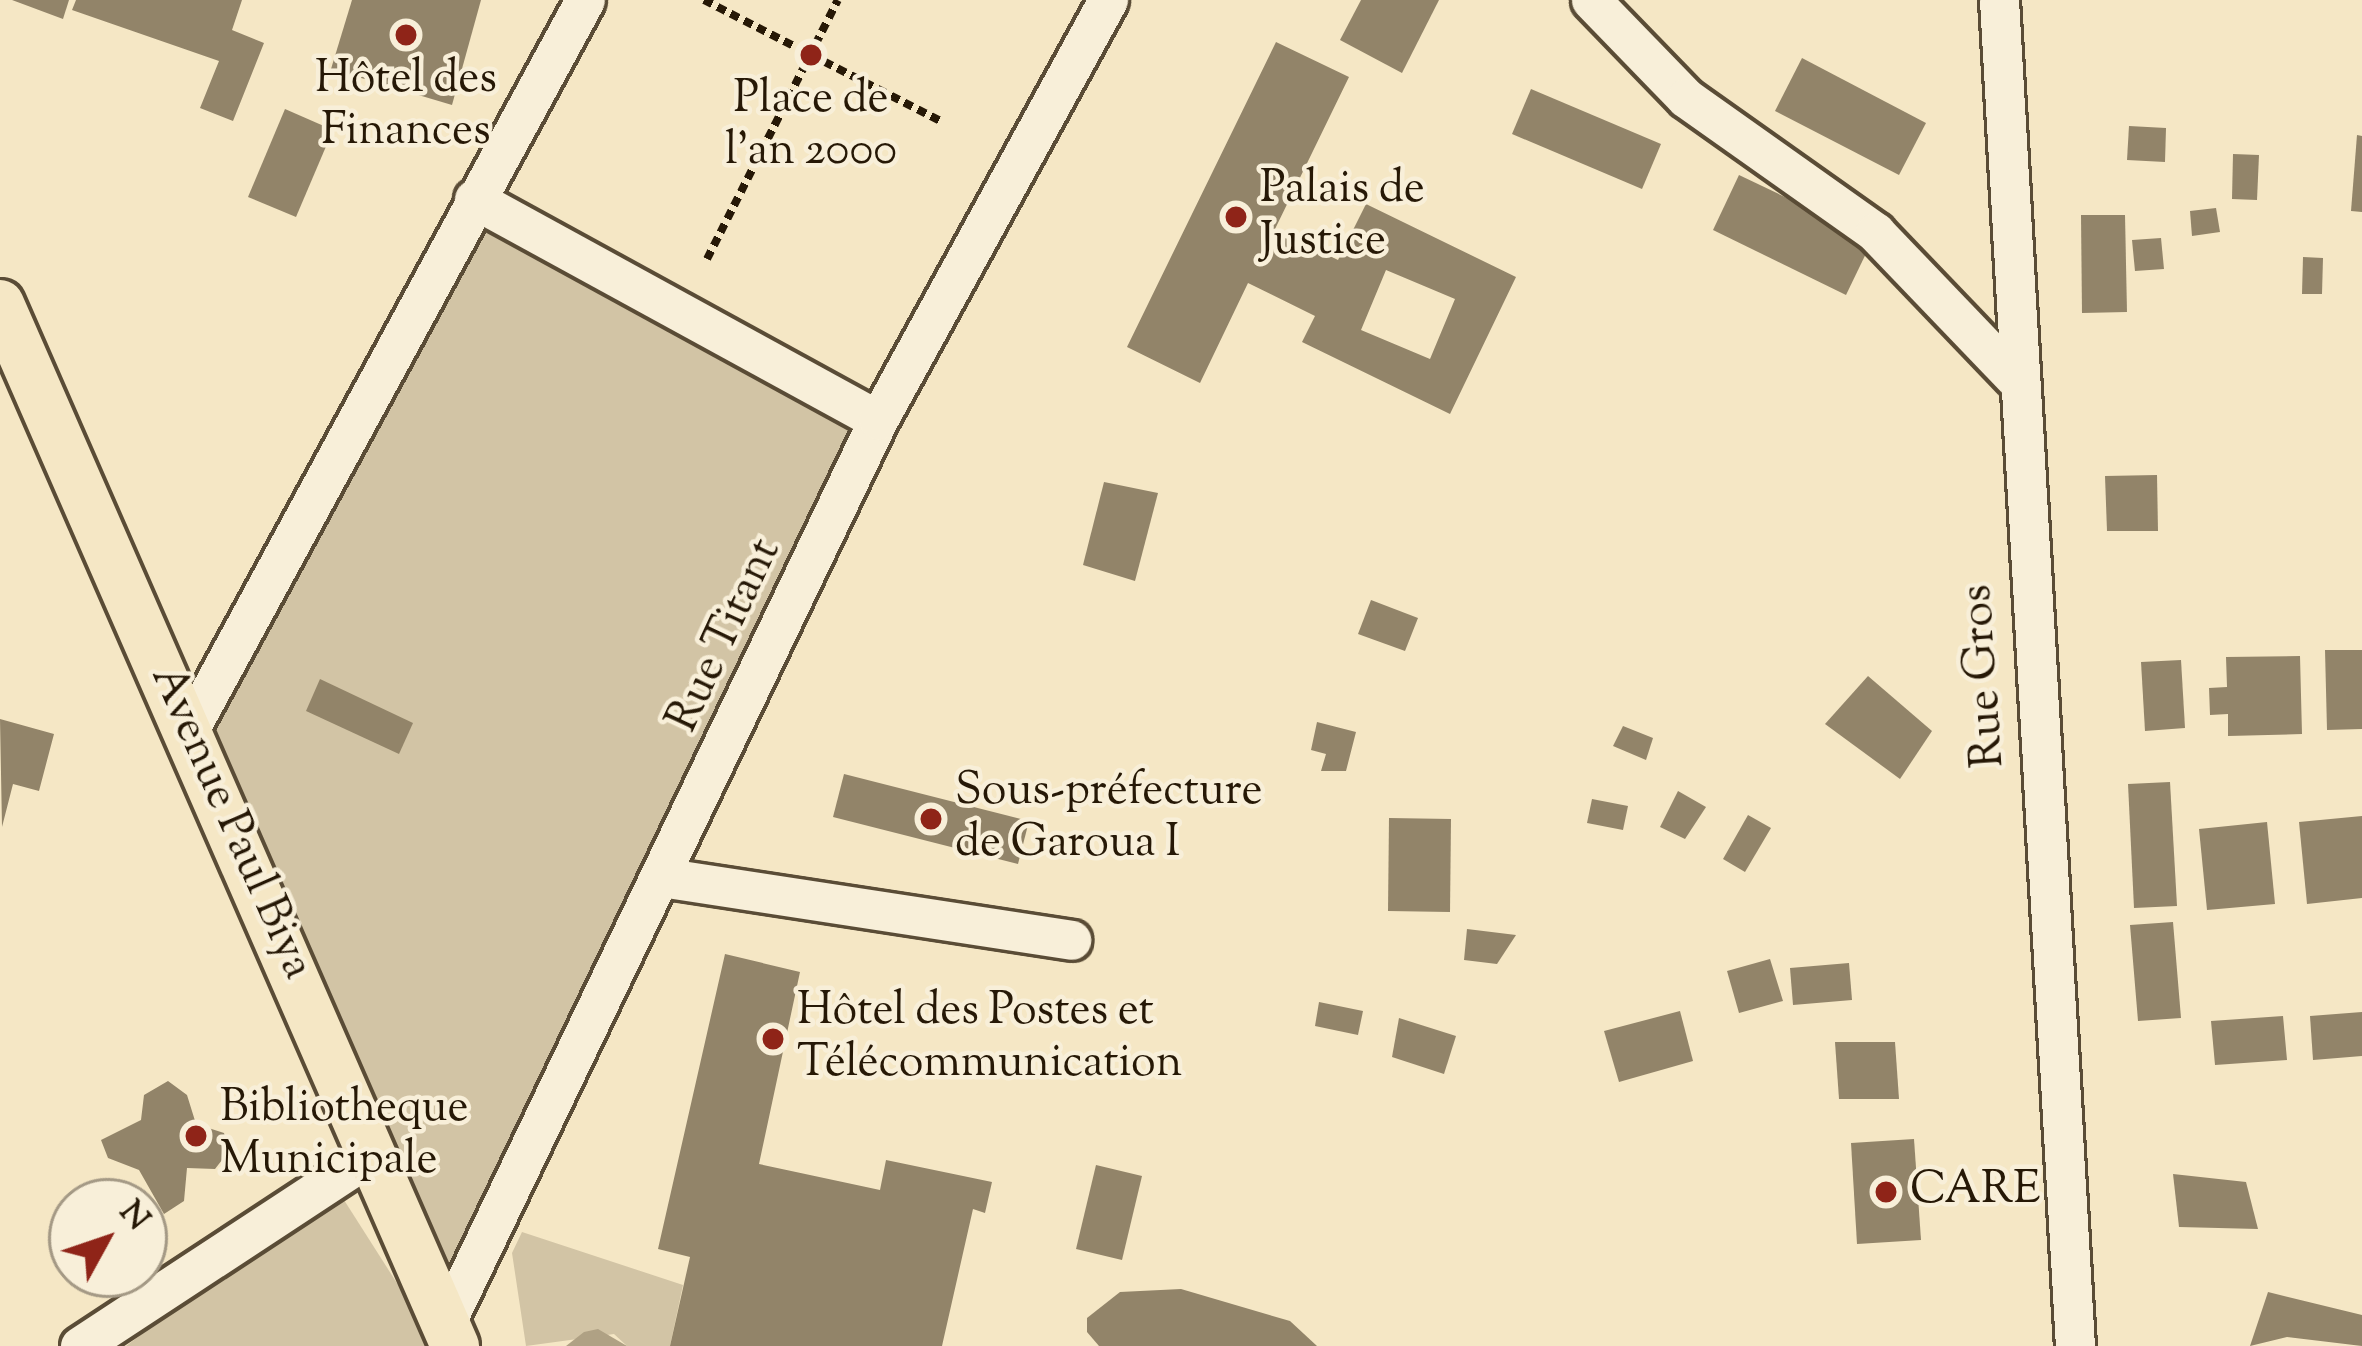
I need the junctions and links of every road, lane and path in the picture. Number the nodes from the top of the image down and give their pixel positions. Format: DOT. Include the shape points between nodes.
graph roads {
  1 [pos="585,0"];
  2 [pos="704,0"];
  3 [pos="838,0"];
  4 [pos="1108,0"];
  5 [pos="1591,0"];
  6 [pos="1999,0"];
  7 [pos="811,54"];
  8 [pos="942,122"];
  9 [pos="474,200"];
  10 [pos="707,260"];
  11 [pos="3,316"];
  12 [pos="2014,377"];
  13 [pos="878,420"];
  14 [pos="190,728"];
  15 [pos="667,878"];
  16 [pos="1071,940"];
  17 [pos="374,1154"];
  18 [pos="453,1339"];
  19 [pos="80,1346"];
  20 [pos="2075,1346"];
  1 -- 9 [label="street"];
  2 -- 7 [label="path"];
  3 -- 7 [label="path"];
  4 -- 13 [label="street, Rue Titant"];
  5 -- 12 [label="street" via="1686,98 1862,220"];
  6 -- 12 [label="street, Rue Gros"];
  7 -- 8 [label="path"];
  7 -- 10 [label="path"];
  9 -- 13 [label="street"];
  9 -- 14 [label="street"];
  11 -- 14 [label="main road, Avenue Paul Biya"];
  12 -- 20 [label="street, Rue Gros"];
  13 -- 15 [label="street, Rue Titant"];
  14 -- 17 [label="main road, Avenue Paul Biya"];
  15 -- 16 [label="street"];
  15 -- 18 [label="street, Rue Titant"];
  17 -- 18 [label="main road, Avenue Paul Biya"];
  17 -- 19 [label="street"];
}
